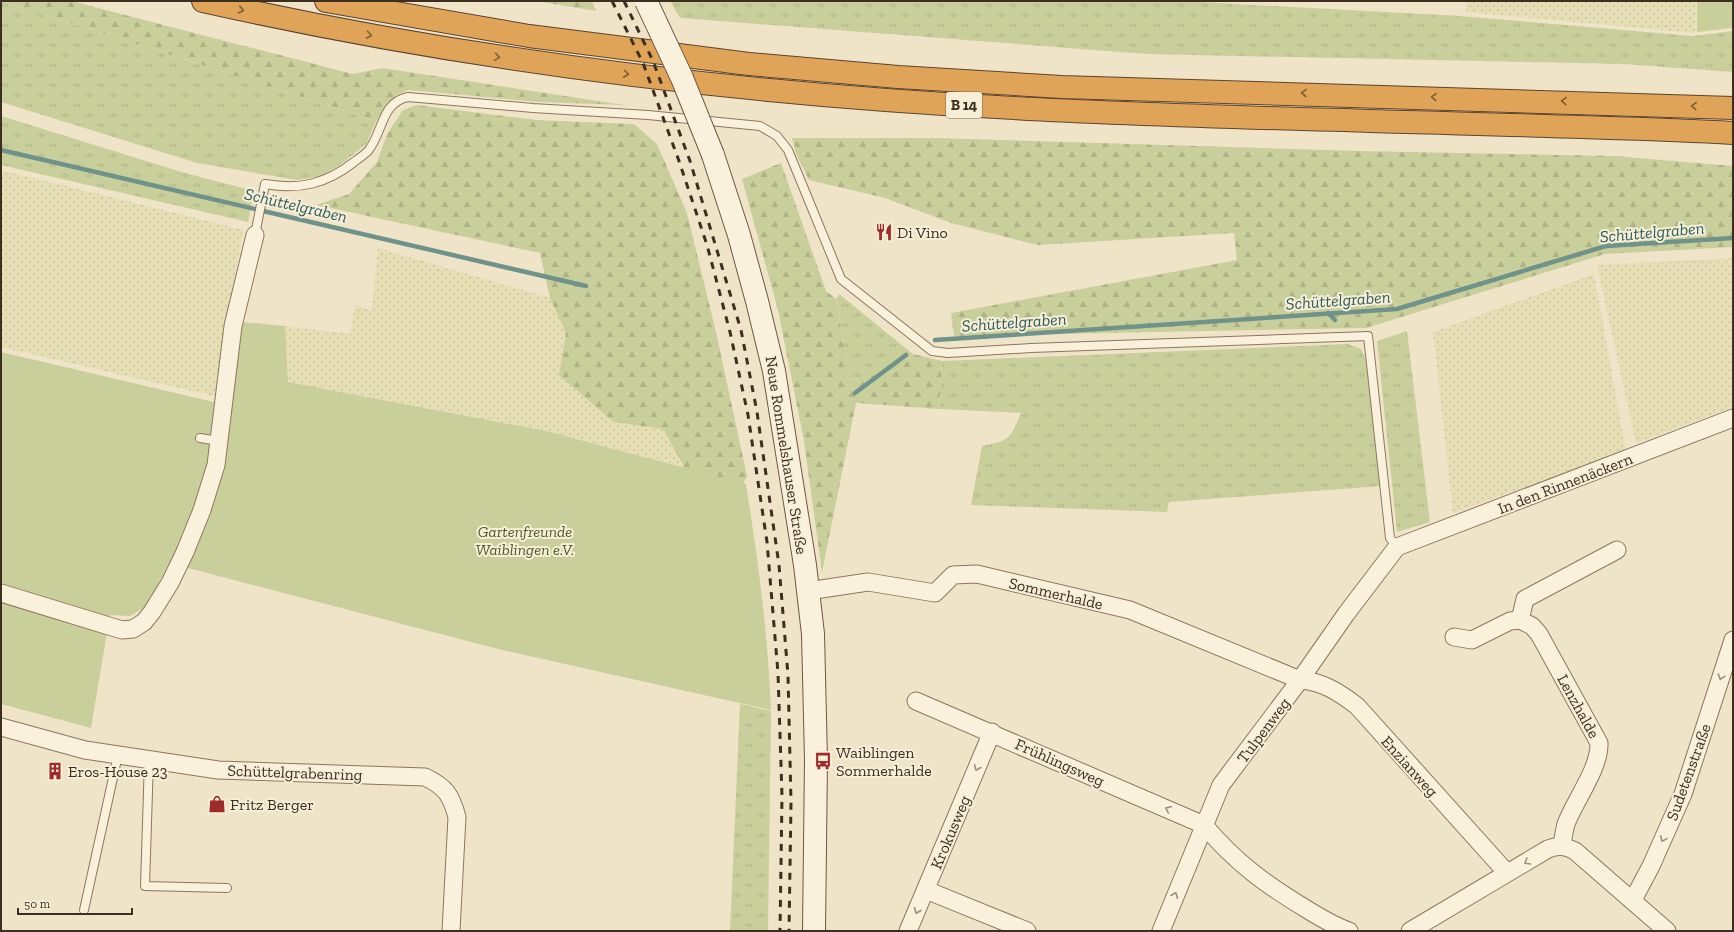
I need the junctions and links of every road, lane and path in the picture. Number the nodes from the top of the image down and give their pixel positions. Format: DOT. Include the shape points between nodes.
graph roads {
  1 [pos="203,1"];
  2 [pos="326,1"];
  3 [pos="646,1"];
  4 [pos="1733,108"];
  5 [pos="1733,133"];
  6 [pos="255,235"];
  7 [pos="1733,418"];
  8 [pos="200,438"];
  9 [pos="219,441"];
  10 [pos="1397,547"];
  11 [pos="1616,550"];
  12 [pos="1,592"];
  13 [pos="808,592"];
  14 [pos="1520,620"];
  15 [pos="1454,637"];
  16 [pos="1733,640"];
  17 [pos="1300,680"];
  18 [pos="916,701"];
  19 [pos="1,727"];
  20 [pos="992,732"];
  21 [pos="118,755"];
  22 [pos="149,760"];
  23 [pos="1204,825"];
  24 [pos="1562,846"];
  25 [pos="1506,873"];
  26 [pos="227,888"];
  27 [pos="926,890"];
  28 [pos="1633,900"];
  29 [pos="84,910"];
  30 [pos="451,931"];
  31 [pos="814,931"];
  32 [pos="908,931"];
  33 [pos="1027,931"];
  34 [pos="1160,931"];
  35 [pos="1349,931"];
  36 [pos="1410,931"];
  37 [pos="1667,931"];
  1 -- 5 [label="highway, B 14, one-way" via="340,30 499,57 671,80 824,95 1114,113"];
  4 -- 2 [label="highway, B 14, one-way" via="1070,87 898,77 749,64 530,36"];
  3 -- 13 [label="street, Neue Rommelshauser Straße, bridge" via="682,78 713,155 739,235 774,371"];
  6 -- 9 [label="street" via="233,326"];
  6 -- 10 [label="lane" via="265,184 281,187 312,185 327,179 368,151 391,105 399,99 408,97 760,126 777,136 788,150 842,280 932,351 948,353 1368,336 1390,538"];
  7 -- 10 [label="street, In den Rinnenäckern"];
  8 -- 9 [label="lane"];
  9 -- 12 [label="street" via="214,472 185,552 170,584 144,622 133,629 122,630"];
  10 -- 17 [label="street, Tulpenweg"];
  11 -- 14 [label="street" via="1525,599"];
  13 -- 17 [label="street, Sommerhalde" via="868,582 935,593 953,575 977,574 1130,610"];
  13 -- 31 [label="street, Neue Rommelshauser Straße" via="814,634"];
  14 -- 15 [label="street" via="1472,640"];
  14 -- 24 [label="street, Lenzhalde" via="1540,634 1599,743 1600,752 1596,764 1566,825"];
  16 -- 28 [label="street, Sudetenstraße, one-way" via="1683,794"];
  17 -- 23 [label="street, Tulpenweg" via="1221,785"];
  17 -- 25 [label="street, Enzianweg" via="1326,686 1357,706"];
  18 -- 20 [label="street, Frühlingsweg"];
  19 -- 21 [label="street, Schüttelgrabenring" via="85,750"];
  23 -- 20 [label="street, Frühlingsweg, one-way"];
  20 -- 27 [label="street, Krokusweg, one-way"];
  21 -- 22 [label="street, Schüttelgrabenring"];
  21 -- 29 [label="lane"];
  22 -- 26 [label="lane" via="145,886"];
  22 -- 30 [label="street, Schüttelgrabenring" via="218,770 425,777 436,783 445,789 453,802 457,817"];
  34 -- 23 [label="street, Tulpenweg, one-way"];
  23 -- 35 [label="street" via="1247,870 1288,898 1330,923"];
  24 -- 25 [label="street, one-way" via="1548,849"];
  24 -- 28 [label="street" via="1575,851"];
  25 -- 36 [label="street"];
  27 -- 32 [label="street, Krokusweg, one-way"];
  27 -- 33 [label="street"];
  28 -- 37 [label="street"];
}
